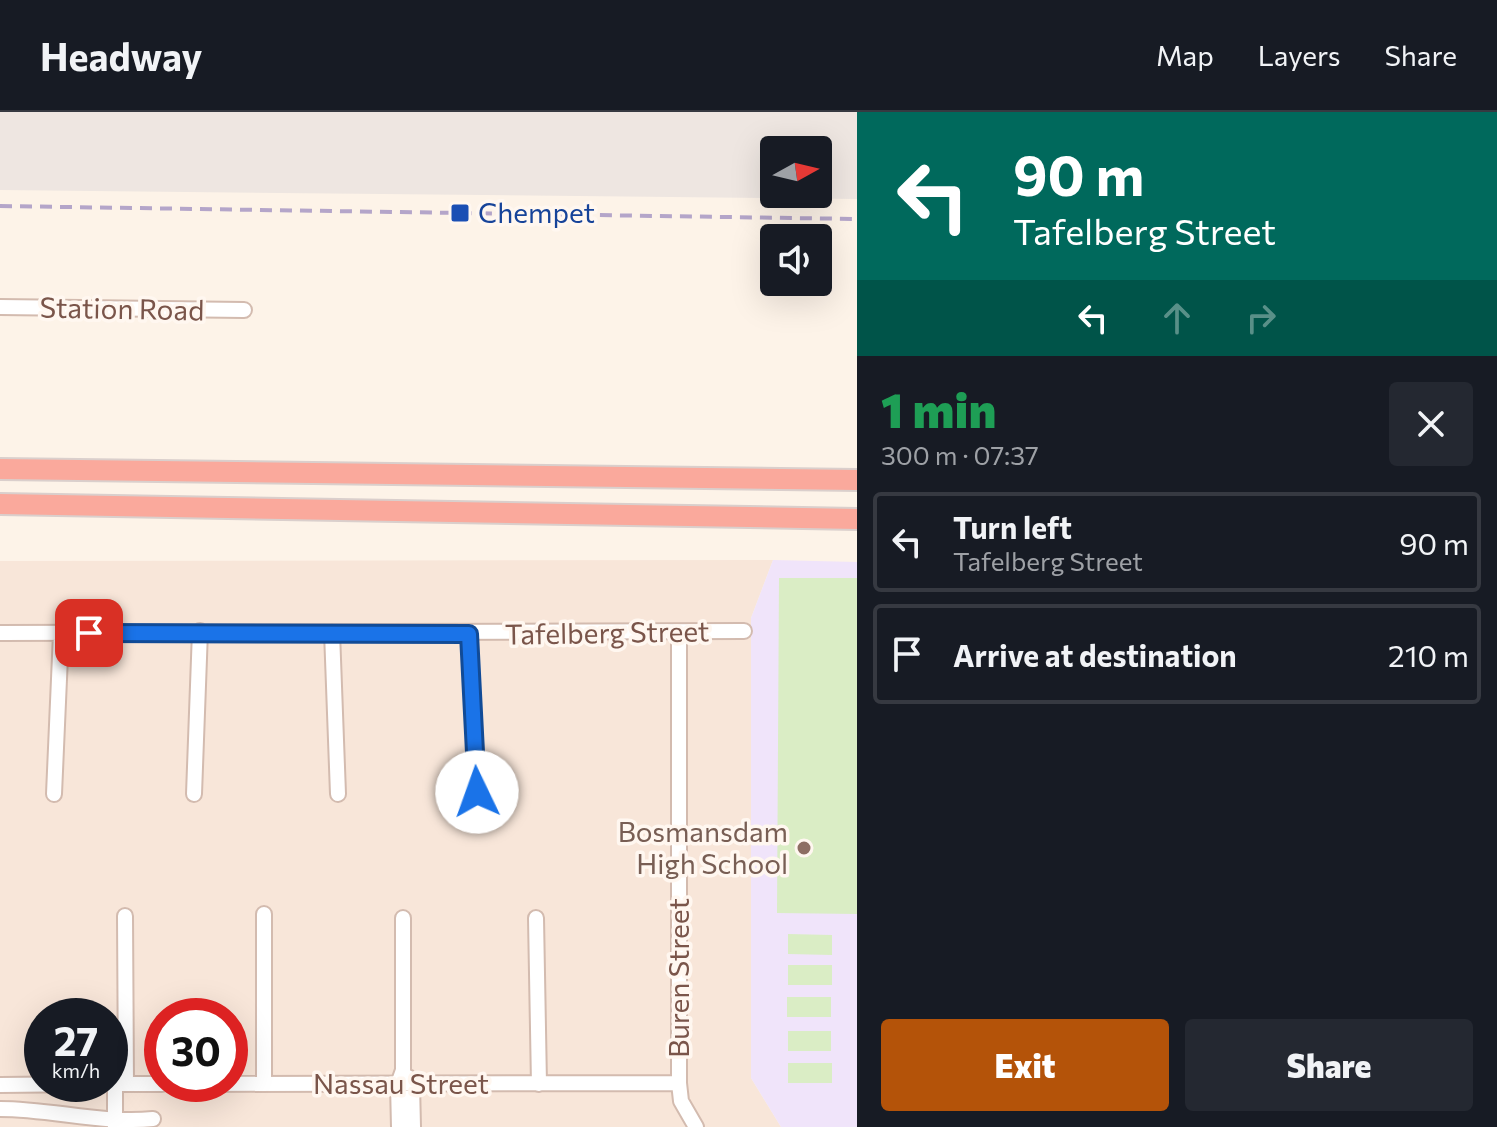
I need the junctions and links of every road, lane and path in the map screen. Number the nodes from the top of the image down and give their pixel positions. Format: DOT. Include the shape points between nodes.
graph roads {
  1 [pos="0,307"];
  2 [pos="244,310"];
  3 [pos="0,469"];
  4 [pos="857,480"];
  5 [pos="0,504"];
  6 [pos="857,519"];
  7 [pos="200,631"];
  8 [pos="744,631"];
  9 [pos="332,632"];
  10 [pos="679,632"];
  11 [pos="0,633"];
  12 [pos="61,633"];
  13 [pos="469,634"];
  14 [pos="477,792"];
  15 [pos="54,794"];
  16 [pos="194,794"];
  17 [pos="338,794"];
  18 [pos="264,914"];
  19 [pos="125,916"];
  20 [pos="403,918"];
  21 [pos="536,918"];
  22 [pos="121,998"];
  23 [pos="404,1079"];
  24 [pos="679,1083"];
  25 [pos="248,1084"];
  26 [pos="264,1084"];
  27 [pos="539,1084"];
  28 [pos="0,1085"];
  29 [pos="24,1085"];
  30 [pos="116,1102"];
  31 [pos="0,1109"];
  32 [pos="153,1119"];
  33 [pos="115,1124"];
  34 [pos="399,1127"];
  35 [pos="413,1127"];
  36 [pos="696,1127"];
  1 -- 2 [label="street, Station Road"];
  3 -- 4 [label="highway"];
  5 -- 6 [label="highway"];
  7 -- 9 [label="street, Tafelberg Street"];
  7 -- 12 [label="street, Tafelberg Street"];
  7 -- 16 [label="street"];
  8 -- 10 [label="street, Tafelberg Street"];
  9 -- 13 [label="street, Tafelberg Street"];
  9 -- 17 [label="street"];
  10 -- 13 [label="street, Tafelberg Street"];
  10 -- 24 [label="street, Buren Street"];
  11 -- 12 [label="street, Tafelberg Street"];
  12 -- 15 [label="street"];
  13 -- 14 [label="street, Tafelberg Street"];
  18 -- 26 [label="street"];
  19 -- 22 [label="street"];
  20 -- 23 [label="street, Nassau Street"];
  21 -- 27 [label="street"];
  23 -- 26 [label="street, Nassau Street"];
  23 -- 27 [label="street, Nassau Street"];
  23 -- 34 [label="street"];
  23 -- 35 [label="street"];
  24 -- 27 [label="street, Nassau Street"];
  24 -- 36 [label="street, Buren Street" via="681,1101"];
  25 -- 26 [label="street, Nassau Street"];
  28 -- 29 [label="street"];
  30 -- 33 [label="street"];
  31 -- 33 [label="street"];
  32 -- 33 [label="street"];
}
